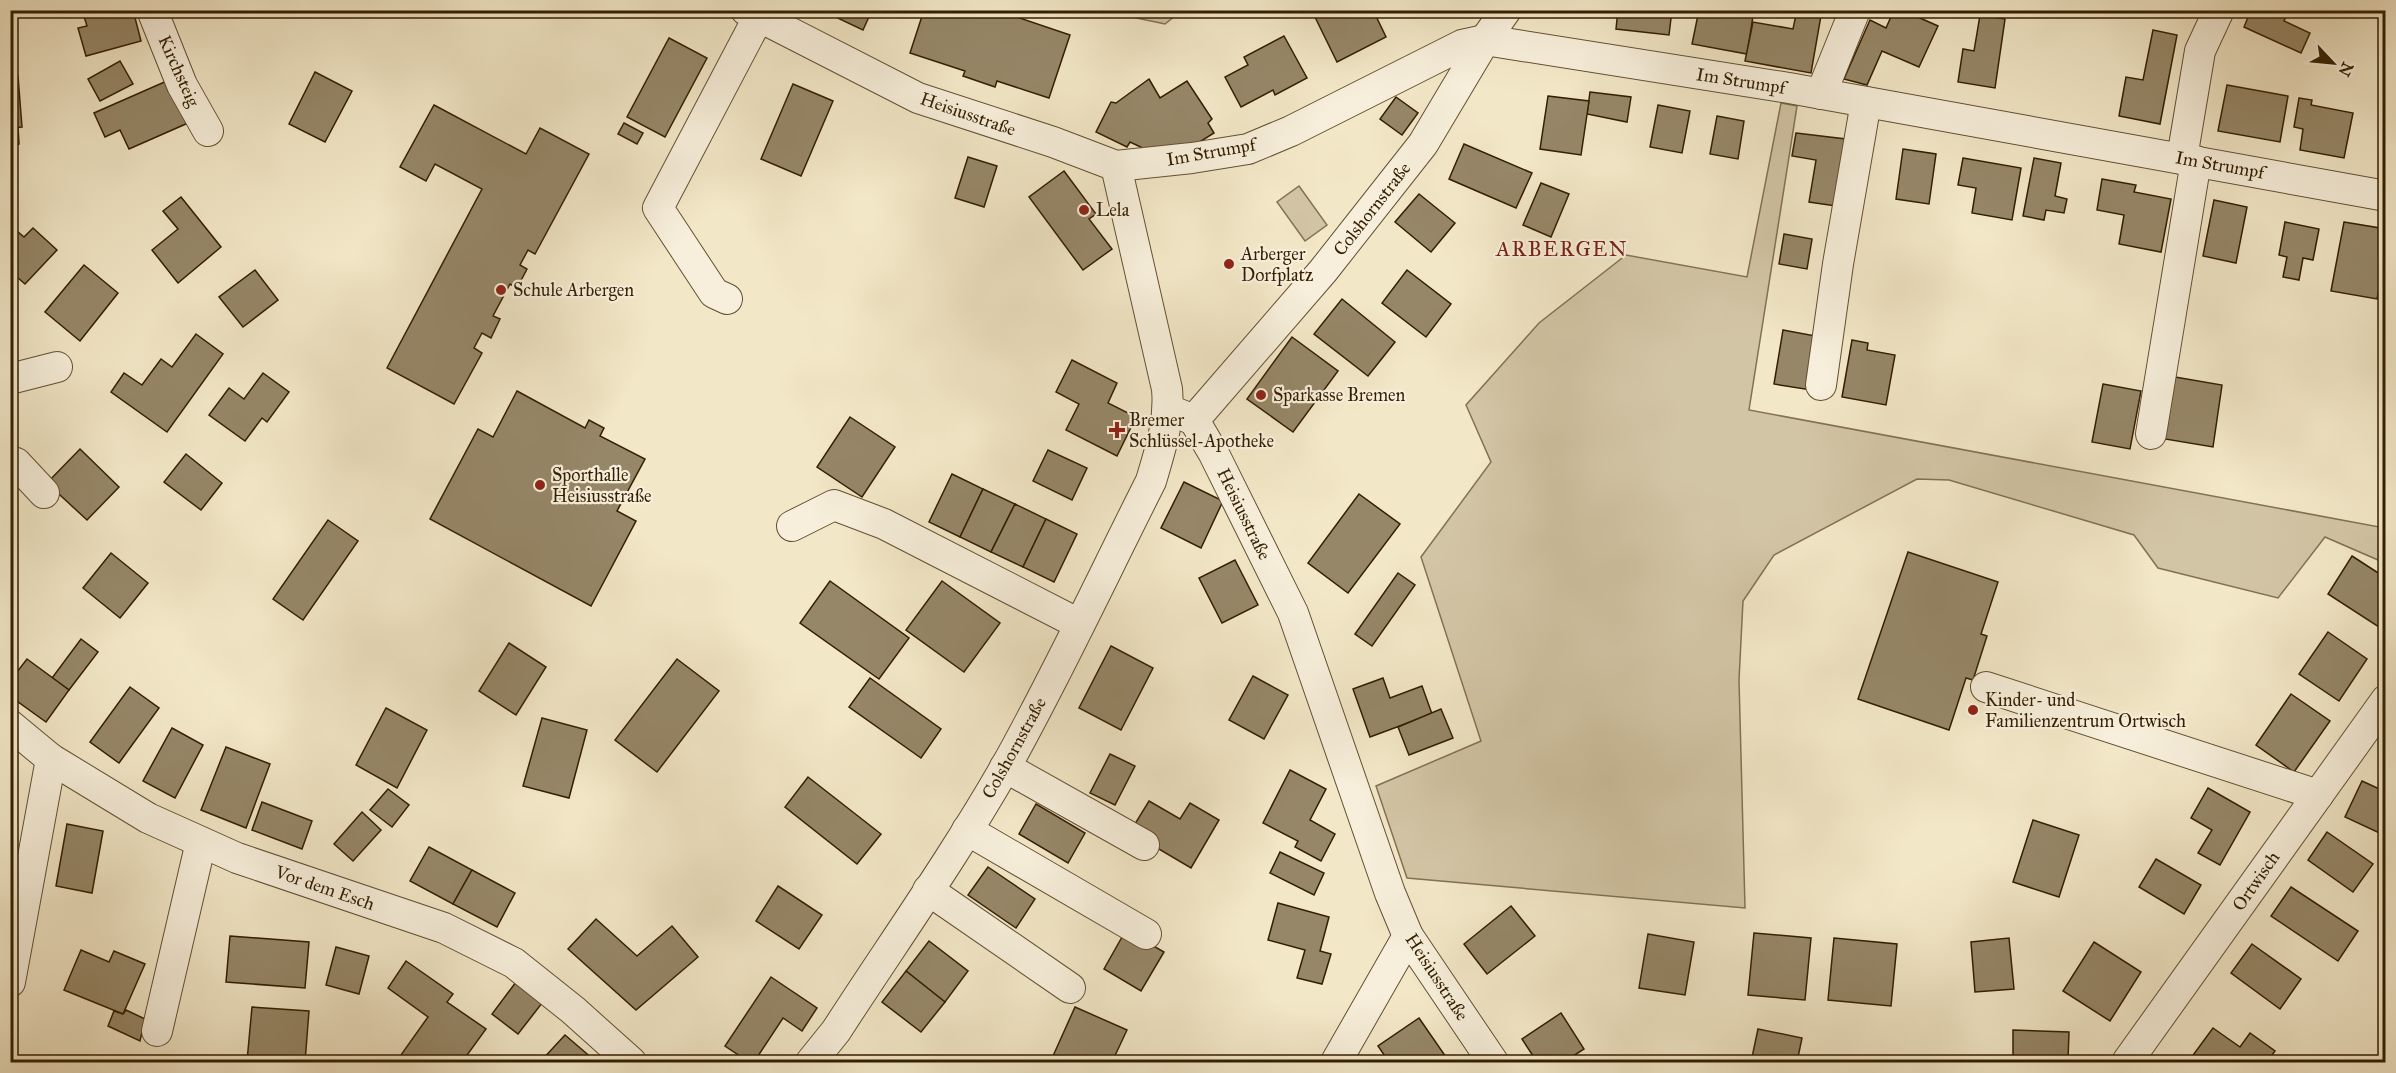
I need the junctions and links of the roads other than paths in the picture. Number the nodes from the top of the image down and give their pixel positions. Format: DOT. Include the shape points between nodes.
graph roads {
  1 [pos="152,10"];
  2 [pos="1506,10"];
  3 [pos="1855,10"];
  4 [pos="2219,10"];
  5 [pos="752,13"];
  6 [pos="1485,40"];
  7 [pos="1821,94"];
  8 [pos="1866,102"];
  9 [pos="208,130"];
  10 [pos="2189,160"];
  11 [pos="1116,166"];
  12 [pos="2385,196"];
  13 [pos="727,299"];
  14 [pos="57,367"];
  15 [pos="10,380"];
  16 [pos="1821,385"];
  17 [pos="1182,415"];
  18 [pos="2151,434"];
  19 [pos="10,461"];
  20 [pos="44,493"];
  21 [pos="792,526"];
  22 [pos="1079,624"];
  23 [pos="1986,687"];
  24 [pos="2385,700"];
  25 [pos="10,725"];
  26 [pos="51,759"];
  27 [pos="1005,767"];
  28 [pos="2318,795"];
  29 [pos="967,830"];
  30 [pos="201,842"];
  31 [pos="1144,845"];
  32 [pos="928,890"];
  33 [pos="1146,934"];
  34 [pos="1408,936"];
  35 [pos="10,982"];
  36 [pos="1070,988"];
  37 [pos="157,1031"];
  38 [pos="631,1062"];
  39 [pos="811,1062"];
  40 [pos="1336,1062"];
  41 [pos="1493,1062"];
  42 [pos="2127,1062"];
  1 -- 9 [label="street, Kirchsteig" via="182,85"];
  2 -- 6 [label="street, Colshornstraße"];
  3 -- 7 [label="street"];
  4 -- 10 [label="street" via="2200,51"];
  5 -- 11 [label="street, Heisiusstraße" via="918,98"];
  5 -- 13 [label="street" via="658,208 714,292"];
  6 -- 7 [label="street, Im Strumpf"];
  6 -- 11 [label="street, Im Strumpf" via="1462,45 1248,149"];
  6 -- 17 [label="street, Colshornstraße" via="1423,144 1323,271"];
  7 -- 8 [label="street, Im Strumpf"];
  8 -- 10 [label="street, Im Strumpf"];
  8 -- 16 [label="street"];
  10 -- 12 [label="street, Im Strumpf"];
  10 -- 18 [label="street"];
  11 -- 17 [label="street, Heisiusstraße" via="1167,389"];
  14 -- 15 [label="street"];
  17 -- 22 [label="street, Colshornstraße" via="1163,441 1150,481"];
  17 -- 34 [label="street, Heisiusstraße" via="1214,454 1293,613"];
  19 -- 20 [label="street"];
  21 -- 22 [label="street" via="834,505 884,524"];
  22 -- 27 [label="street, Colshornstraße"];
  23 -- 28 [label="street"];
  24 -- 28 [label="street, Ortwisch"];
  25 -- 26 [label="street, Vor dem Esch"];
  26 -- 30 [label="street, Vor dem Esch" via="148,818"];
  26 -- 35 [label="street"];
  27 -- 29 [label="street, Colshornstraße"];
  27 -- 31 [label="street"];
  28 -- 42 [label="street, Ortwisch"];
  29 -- 32 [label="street, Colshornstraße"];
  29 -- 33 [label="street"];
  30 -- 37 [label="street"];
  30 -- 38 [label="street, Vor dem Esch" via="237,858 444,928 514,963"];
  32 -- 36 [label="street"];
  32 -- 39 [label="street, Colshornstraße"];
  34 -- 40 [label="street"];
  34 -- 41 [label="street, Heisiusstraße"];
}
